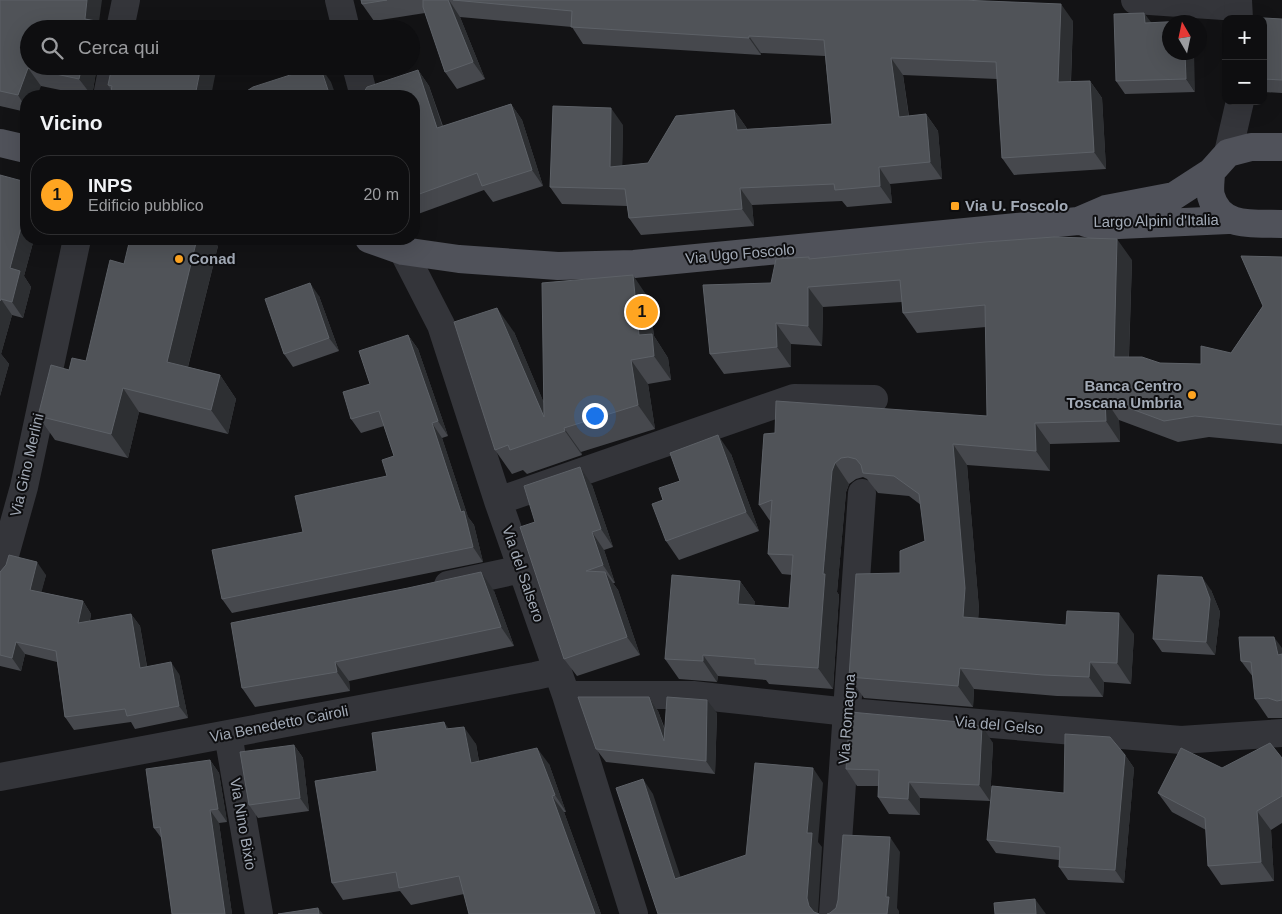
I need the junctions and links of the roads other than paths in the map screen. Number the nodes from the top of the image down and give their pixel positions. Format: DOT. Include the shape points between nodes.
graph roads {
  1 [pos="126,0"];
  2 [pos="339,0"];
  3 [pos="1135,0"];
  4 [pos="1238,9"];
  5 [pos="122,20"];
  6 [pos="344,20"];
  7 [pos="111,75"];
  8 [pos="358,75"];
  9 [pos="108,90"];
  10 [pos="362,90"];
  11 [pos="1239,105"];
  12 [pos="0,142"];
  13 [pos="20,147"];
  14 [pos="1282,147"];
  15 [pos="1219,163"];
  16 [pos="1228,220"];
  17 [pos="1078,221"];
  18 [pos="1282,224"];
  19 [pos="76,245"];
  20 [pos="401,245"];
  21 [pos="874,398"];
  22 [pos="862,493"];
  23 [pos="498,501"];
  24 [pos="522,569"];
  25 [pos="0,573"];
  26 [pos="428,590"];
  27 [pos="562,683"];
  28 [pos="848,712"];
  29 [pos="228,734"];
  30 [pos="1282,734"];
  31 [pos="0,777"];
  32 [pos="259,914"];
  33 [pos="634,914"];
  34 [pos="833,914"];
  1 -- 5 [label="street"];
  2 -- 6 [label="street"];
  3 -- 4 [label="street"];
  7 -- 9 [label="street"];
  8 -- 10 [label="street"];
  11 -- 15 [label="street"];
  12 -- 13 [label="main road"];
  14 -- 15 [label="main road, Largo Alpini d'Italia" via="1250,148"];
  15 -- 16 [label="main road, Largo Alpini d'Italia" via="1211,196"];
  15 -- 17 [label="main road, Largo Alpini d'Italia" via="1174,196 1106,209"];
  16 -- 17 [label="main road, Largo Alpini d'Italia" via="1097,226"];
  16 -- 18 [label="main road, Largo Alpini d'Italia"];
  17 -- 20 [label="main road, Via Ugo Foscolo" via="634,264 558,266 460,259"];
  19 -- 25 [label="street, Via Gino Merlini" via="24,487"];
  20 -- 23 [label="street, Via del Salsero" via="441,325"];
  21 -- 23 [label="street" via="794,398"];
  22 -- 28 [label="street, Via Romagna"];
  23 -- 24 [label="street, Via del Salsero"];
  24 -- 26 [label="street"];
  24 -- 27 [label="street, Via del Salsero"];
  27 -- 28 [label="street, Via del Gelso"];
  27 -- 29 [label="street, Via Benedetto Cairoli" via="534,676"];
  27 -- 33 [label="street, Via del Salsero"];
  28 -- 30 [label="street, Via del Gelso" via="1181,740"];
  28 -- 34 [label="street, Via Romagna"];
  29 -- 31 [label="street, Via Benedetto Cairoli"];
  29 -- 32 [label="street, Via Nino Bixio"];
}
